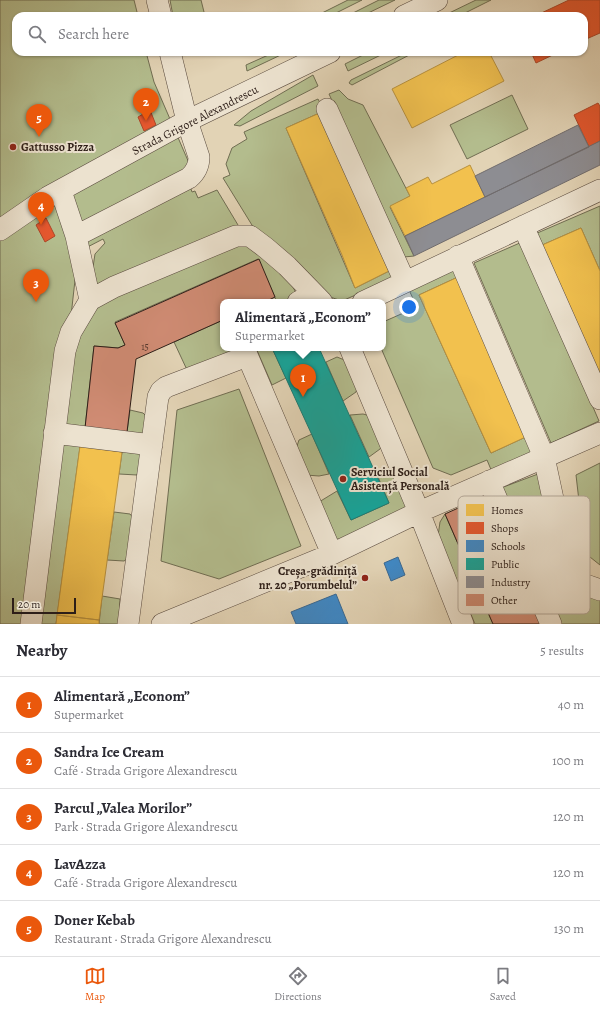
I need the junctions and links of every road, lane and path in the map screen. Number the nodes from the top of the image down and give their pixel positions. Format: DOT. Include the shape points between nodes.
graph roads {
  1 [pos="157,0"];
  2 [pos="437,0"];
  3 [pos="160,12"];
  4 [pos="412,12"];
  5 [pos="171,56"];
  6 [pos="322,56"];
  7 [pos="327,109"];
  8 [pos="187,122"];
  9 [pos="61,190"];
  10 [pos="600,190"];
  11 [pos="522,226"];
  12 [pos="0,230"];
  13 [pos="76,236"];
  14 [pos="458,256"];
  15 [pos="405,282"];
  16 [pos="312,299"];
  17 [pos="369,299"];
  18 [pos="90,300"];
  19 [pos="351,351"];
  20 [pos="246,352"];
  21 [pos="600,399"];
  22 [pos="54,433"];
  23 [pos="600,433"];
  24 [pos="152,445"];
  25 [pos="544,457"];
  26 [pos="489,481"];
  27 [pos="496,496"];
  28 [pos="552,496"];
  29 [pos="419,512"];
  30 [pos="332,554"];
  31 [pos="590,587"];
  32 [pos="600,590"];
  33 [pos="458,611"];
  34 [pos="459,614"];
  35 [pos="547,614"];
  36 [pos="31,624"];
  37 [pos="128,624"];
  38 [pos="162,624"];
  39 [pos="463,624"];
  40 [pos="551,624"];
  1 -- 3 [label="street"];
  2 -- 4 [label="street"];
  5 -- 8 [label="street"];
  6 -- 8 [label="street, Strada Grigore Alexandrescu"];
  7 -- 15 [label="street"];
  8 -- 9 [label="street, Strada Grigore Alexandrescu"];
  8 -- 13 [label="street" via="199,157 194,174"];
  9 -- 12 [label="street, Strada Grigore Alexandrescu"];
  9 -- 13 [label="street"];
  10 -- 11 [label="street"];
  11 -- 14 [label="street"];
  11 -- 21 [label="street"];
  13 -- 18 [label="street"];
  14 -- 15 [label="street"];
  14 -- 25 [label="street"];
  15 -- 17 [label="street"];
  16 -- 18 [label="street" via="287,266 261,244 250,236 236,236 114,286"];
  18 -- 22 [label="street" via="71,332 65,351"];
  19 -- 29 [label="street"];
  20 -- 24 [label="street" via="166,386 158,397"];
  20 -- 30 [label="street"];
  22 -- 24 [label="street"];
  22 -- 36 [label="street"];
  23 -- 25 [label="street"];
  24 -- 37 [label="street"];
  25 -- 26 [label="street"];
  25 -- 28 [label="street"];
  26 -- 27 [label="street"];
  26 -- 29 [label="street"];
  29 -- 30 [label="street"];
  29 -- 33 [label="street"];
  30 -- 38 [label="street"];
  31 -- 32 [label="street"];
  34 -- 39 [label="street"];
  35 -- 40 [label="street"];
}
